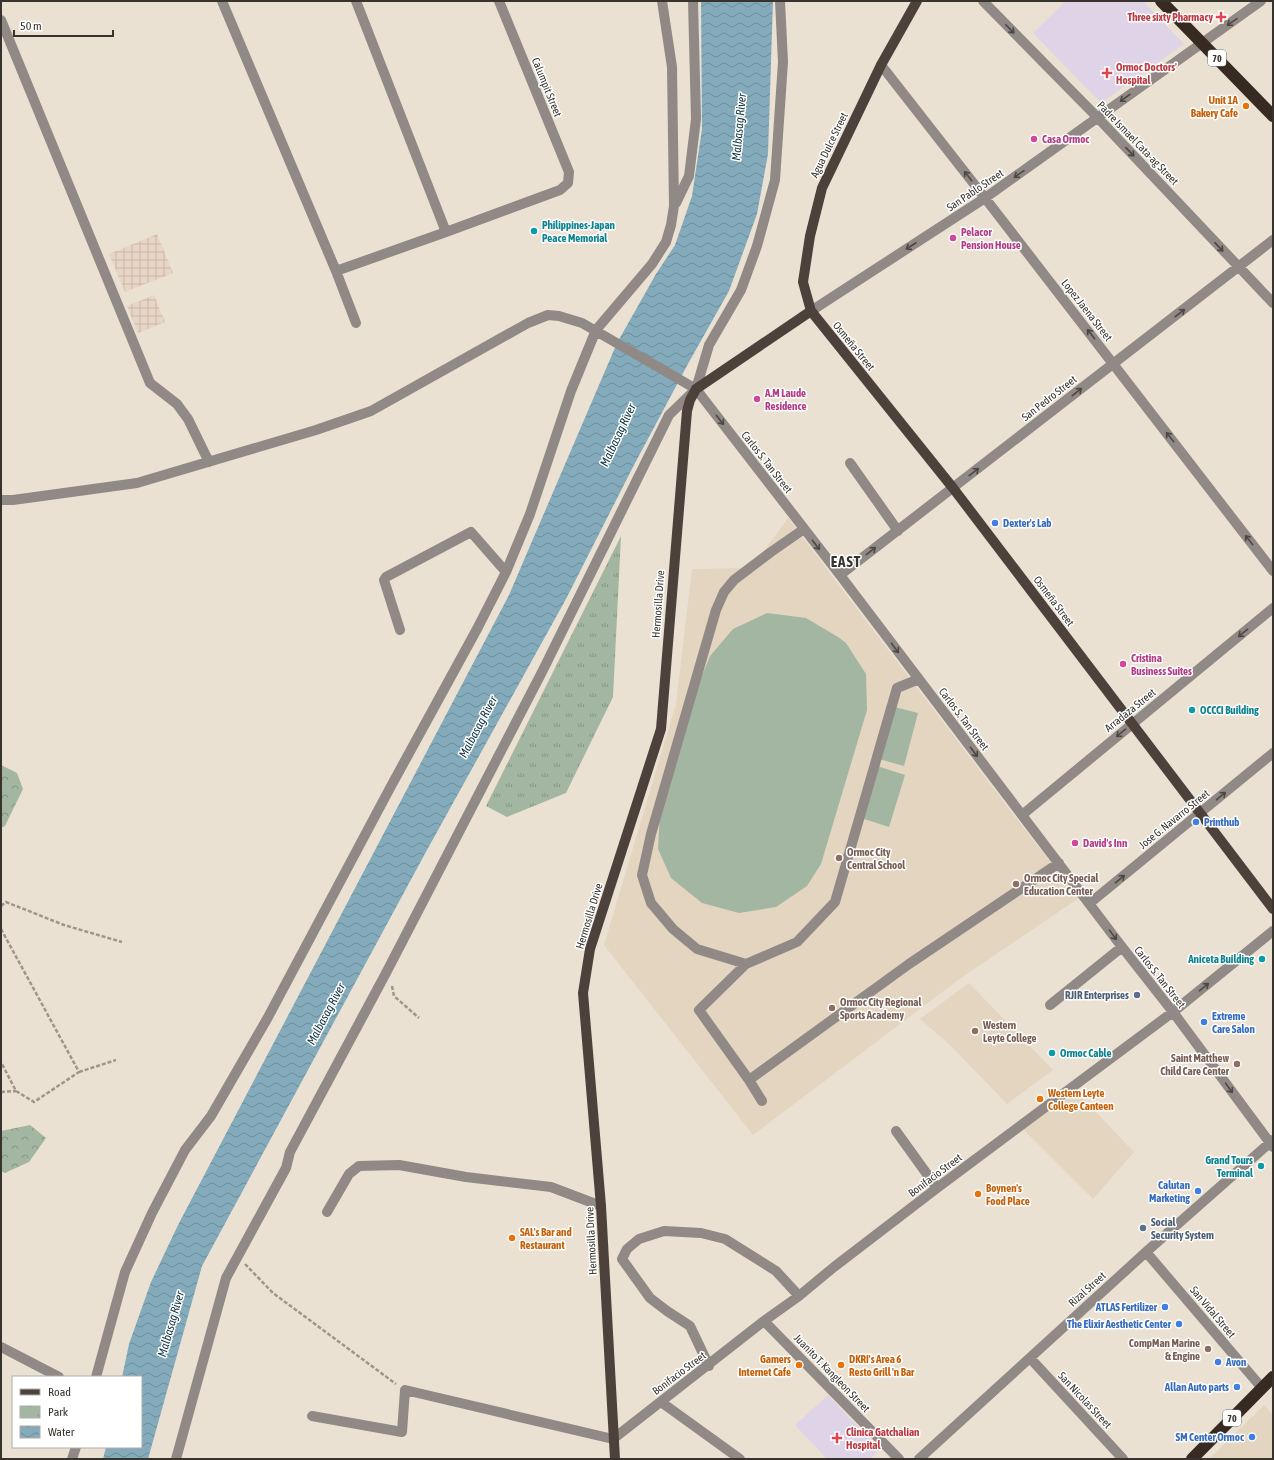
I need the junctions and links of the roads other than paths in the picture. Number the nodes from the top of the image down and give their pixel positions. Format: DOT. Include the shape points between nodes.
graph roads {
  1 [pos="222,1"];
  2 [pos="356,1"];
  3 [pos="500,1"];
  4 [pos="662,1"];
  5 [pos="693,1"];
  6 [pos="780,1"];
  7 [pos="917,1"];
  8 [pos="983,1"];
  9 [pos="1161,1"];
  10 [pos="1261,1"];
  11 [pos="1,20"];
  12 [pos="1202,43"];
  13 [pos="881,65"];
  14 [pos="1273,116"];
  15 [pos="1098,118"];
  16 [pos="985,198"];
  17 [pos="674,206"];
  18 [pos="446,232"];
  19 [pos="1273,240"];
  20 [pos="1238,267"];
  21 [pos="336,271"];
  22 [pos="1273,303"];
  23 [pos="811,311"];
  24 [pos="356,322"];
  25 [pos="596,330"];
  26 [pos="1114,364"];
  27 [pos="696,389"];
  28 [pos="209,462"];
  29 [pos="850,463"];
  30 [pos="953,488"];
  31 [pos="1,500"];
  32 [pos="804,529"];
  33 [pos="898,531"];
  34 [pos="1273,571"];
  35 [pos="506,572"];
  36 [pos="840,575"];
  37 [pos="1273,608"];
  38 [pos="400,630"];
  39 [pos="919,679"];
  40 [pos="1132,724"];
  41 [pos="1273,753"];
  42 [pos="1201,813"];
  43 [pos="1022,815"];
  44 [pos="1059,863"];
  45 [pos="1090,903"];
  46 [pos="1273,909"];
  47 [pos="1273,931"];
  48 [pos="1122,948"];
  49 [pos="746,964"];
  50 [pos="1050,1005"];
  51 [pos="1173,1012"];
  52 [pos="749,1080"];
  53 [pos="762,1101"];
  54 [pos="896,1131"];
  55 [pos="1272,1143"];
  56 [pos="937,1188"];
  57 [pos="601,1206"];
  58 [pos="327,1212"];
  59 [pos="1146,1252"];
  60 [pos="799,1296"];
  61 [pos="764,1321"];
  62 [pos="1,1347"];
  63 [pos="1030,1358"];
  64 [pos="709,1366"];
  65 [pos="57,1376"];
  66 [pos="96,1376"];
  67 [pos="1273,1377"];
  68 [pos="1262,1388"];
  69 [pos="661,1402"];
  70 [pos="312,1416"];
  71 [pos="613,1439"];
  72 [pos="76,1448"];
  73 [pos="72,1459"];
  74 [pos="176,1459"];
  75 [pos="615,1459"];
  76 [pos="740,1459"];
  77 [pos="899,1459"];
  78 [pos="919,1459"];
  79 [pos="1124,1459"];
  80 [pos="1192,1459"];
  1 -- 21 [label="street"];
  2 -- 18 [label="street"];
  3 -- 18 [label="street, Calumpit Street" via="569,172 568,183 560,190"];
  4 -- 17 [label="street" via="672,67"];
  5 -- 17 [label="street" via="696,119 689,176"];
  6 -- 27 [label="street" via="783,62 775,180 757,246 741,290 708,344"];
  7 -- 13 [label="main road, Agua Dulce Street"];
  8 -- 15 [label="street, Padre Ismael Cata-ag Street, one-way"];
  9 -- 12 [label="highway, 70"];
  10 -- 12 [label="street, San Pablo Street, one-way"];
  11 -- 28 [label="street" via="150,383 177,404 188,418"];
  12 -- 14 [label="highway, 70"];
  12 -- 15 [label="street, San Pablo Street, one-way"];
  16 -- 13 [label="street, Lopez Jaena Street, one-way"];
  13 -- 23 [label="main road, Agua Dulce Street" via="822,188 810,236 803,282"];
  15 -- 16 [label="street, San Pablo Street, one-way"];
  15 -- 20 [label="street, Padre Ismael Cata-ag Street, one-way"];
  16 -- 23 [label="street, San Pablo Street, one-way"];
  26 -- 16 [label="street, Lopez Jaena Street, one-way"];
  17 -- 25 [label="street" via="666,242 652,264"];
  18 -- 21 [label="street"];
  19 -- 20 [label="street, San Pedro Street"];
  20 -- 22 [label="street, Padre Ismael Cata-ag Street"];
  26 -- 20 [label="street, San Pedro Street, one-way"];
  21 -- 24 [label="street"];
  23 -- 27 [label="main road, San Pablo Street"];
  23 -- 30 [label="main road, Osmeña Street"];
  25 -- 27 [label="street, Carlos S. Tan Street"];
  25 -- 28 [label="street, Carlos S. Tan Street" via="559,316 548,315 539,318 371,411"];
  25 -- 35 [label="street" via="571,391 530,514"];
  30 -- 26 [label="street, San Pedro Street, one-way"];
  34 -- 26 [label="street, Lopez Jaena Street, one-way"];
  27 -- 32 [label="street, Carlos S. Tan Street, one-way"];
  27 -- 57 [label="main road, Hermosilla Drive" via="687,411 661,729 590,949 583,992"];
  27 -- 74 [label="street" via="669,415 545,665 386,974 290,1152 286,1168 226,1278"];
  28 -- 31 [label="street, Carlos S. Tan Street" via="137,483"];
  29 -- 33 [label="street"];
  30 -- 33 [label="street, San Pedro Street"];
  30 -- 40 [label="main road, Osmeña Street"];
  32 -- 36 [label="street, Carlos S. Tan Street, one-way"];
  32 -- 49 [label="street" via="734,580 724,592 716,610 651,834 642,875 651,903 673,929 698,949"];
  36 -- 33 [label="street, San Pedro Street, one-way"];
  35 -- 38 [label="street" via="471,532 386,577 384,580"];
  35 -- 66 [label="street" via="267,1019 212,1116 184,1150 125,1272"];
  36 -- 39 [label="street, Carlos S. Tan Street, one-way"];
  37 -- 40 [label="street, Arradaza Street, one-way"];
  39 -- 43 [label="street, Carlos S. Tan Street, one-way"];
  39 -- 49 [label="street" via="897,688 835,902 797,942"];
  40 -- 42 [label="main road, Osmeña Street"];
  40 -- 43 [label="street, Arradaza Street, one-way"];
  42 -- 41 [label="street, Jose G. Navarro Street, one-way"];
  45 -- 42 [label="street, Jose G. Navarro Street, one-way"];
  42 -- 46 [label="main road, Osmeña Street"];
  43 -- 44 [label="street, Carlos S. Tan Street"];
  44 -- 45 [label="street, Carlos S. Tan Street"];
  44 -- 52 [label="street" via="909,964"];
  45 -- 48 [label="street, Carlos S. Tan Street, one-way"];
  51 -- 47 [label="street, Bonifacio Street, one-way"];
  48 -- 50 [label="street"];
  48 -- 51 [label="street, Carlos S. Tan Street"];
  49 -- 52 [label="street" via="699,1010"];
  51 -- 55 [label="street, Carlos S. Tan Street, one-way"];
  51 -- 56 [label="street, Bonifacio Street"];
  52 -- 53 [label="street"];
  54 -- 56 [label="street"];
  55 -- 59 [label="street, Rizal Street"];
  56 -- 60 [label="street, Bonifacio Street"];
  57 -- 58 [label="street" via="551,1187 466,1177 399,1165 359,1166 349,1174"];
  57 -- 71 [label="main road, Hermosilla Drive"];
  59 -- 63 [label="street, Rizal Street"];
  59 -- 68 [label="street, San Vidal Street"];
  60 -- 61 [label="street, Bonifacio Street"];
  60 -- 64 [label="street" via="776,1271 725,1239 679,1231 639,1239 622,1259 650,1298 690,1326"];
  61 -- 64 [label="street, Bonifacio Street"];
  61 -- 77 [label="street, Juanito T. Kangleon Street"];
  62 -- 65 [label="street"];
  63 -- 78 [label="street, Rizal Street"];
  63 -- 79 [label="street, San Nicolas Street"];
  64 -- 69 [label="street, Bonifacio Street"];
  67 -- 68 [label="highway, 70"];
  68 -- 80 [label="highway, 70"];
  69 -- 71 [label="street, Bonifacio Street"];
  69 -- 76 [label="street"];
  70 -- 71 [label="street" via="402,1432 405,1390"];
  71 -- 75 [label="main road, Hermosilla Drive"];
  72 -- 73 [label="street"];
}
